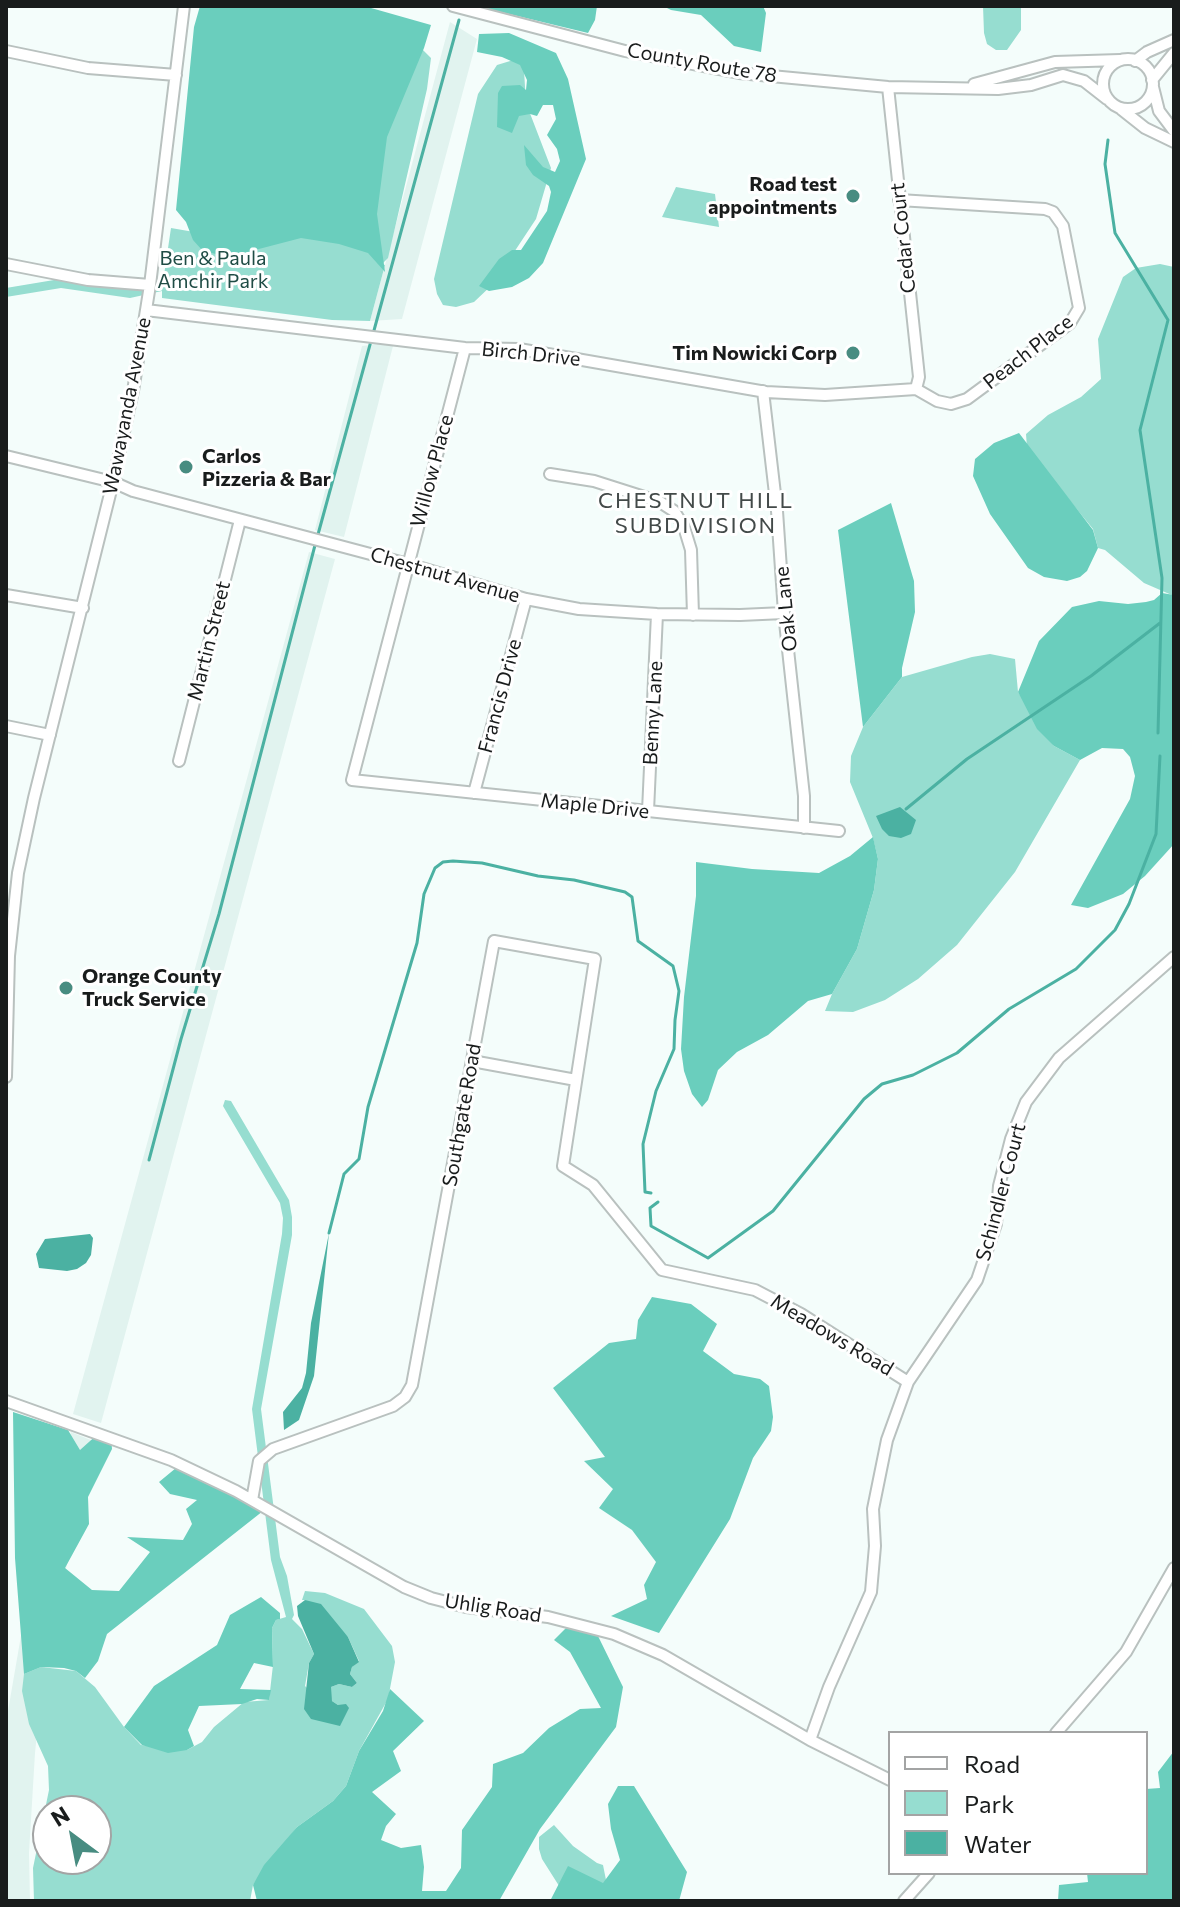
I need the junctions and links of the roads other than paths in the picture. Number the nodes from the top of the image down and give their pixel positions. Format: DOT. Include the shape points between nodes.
graph roads {
  1 [pos="184,6"];
  2 [pos="453,6"];
  3 [pos="1174,40"];
  4 [pos="6,51"];
  5 [pos="1174,53"];
  6 [pos="1120,60"];
  7 [pos="1135,61"];
  8 [pos="176,75"];
  9 [pos="1152,83"];
  10 [pos="888,87"];
  11 [pos="956,87"];
  12 [pos="1107,99"];
  13 [pos="1120,108"];
  14 [pos="1174,131"];
  15 [pos="1174,142"];
  16 [pos="899,200"];
  17 [pos="6,264"];
  18 [pos="150,285"];
  19 [pos="146,310"];
  20 [pos="465,348"];
  21 [pos="916,389"];
  22 [pos="763,391"];
  23 [pos="6,456"];
  24 [pos="550,474"];
  25 [pos="113,482"];
  26 [pos="240,520"];
  27 [pos="408,564"];
  28 [pos="6,595"];
  29 [pos="526,599"];
  30 [pos="83,608"];
  31 [pos="784,613"];
  32 [pos="657,614"];
  33 [pos="693,615"];
  34 [pos="6,726"];
  35 [pos="50,735"];
  36 [pos="179,761"];
  37 [pos="352,780"];
  38 [pos="474,793"];
  39 [pos="648,811"];
  40 [pos="804,828"];
  41 [pos="839,831"];
  42 [pos="1174,957"];
  43 [pos="472,1061"];
  44 [pos="6,1077"];
  45 [pos="576,1080"];
  46 [pos="563,1166"];
  47 [pos="908,1382"];
  48 [pos="6,1401"];
  49 [pos="252,1500"];
  50 [pos="1174,1568"];
  51 [pos="1058,1731"];
  52 [pos="810,1740"];
  53 [pos="888,1779"];
  54 [pos="927,1875"];
  55 [pos="904,1901"];
  1 -- 8 [label="street, Wawayanda Avenue"];
  2 -- 10 [label="street, County Route 78" via="667,60 739,73"];
  3 -- 7 [label="street"];
  4 -- 8 [label="street" via="88,68"];
  5 -- 9 [label="street"];
  6 -- 7 [label="street"];
  6 -- 11 [label="street, County Route 78" via="1055,62"];
  6 -- 12 [label="street" via="1104,76"];
  7 -- 9 [label="street" via="1147,68"];
  8 -- 18 [label="street, Wawayanda Avenue"];
  9 -- 13 [label="street" via="1141,104"];
  9 -- 14 [label="street" via="1159,111"];
  10 -- 11 [label="street, County Route 78"];
  10 -- 16 [label="street, Cedar Court"];
  11 -- 12 [label="street, County Route 78" via="1019,87 1063,75 1084,81"];
  12 -- 13 [label="street"];
  13 -- 15 [label="street"];
  16 -- 21 [label="street, Cedar Court" via="919,377"];
  16 -- 21 [label="street, Peach Place" via="1053,212 1063,226 1079,308 1070,323 967,399 951,404"];
  17 -- 18 [label="street"];
  18 -- 19 [label="street, Wawayanda Avenue"];
  19 -- 20 [label="street, Birch Drive"];
  19 -- 25 [label="street, Wawayanda Avenue"];
  20 -- 22 [label="street, Birch Drive" via="569,356"];
  20 -- 27 [label="street, Willow Place"];
  21 -- 22 [label="street, Birch Drive" via="825,395"];
  22 -- 31 [label="street, Oak Lane"];
  23 -- 25 [label="street, Chestnut Avenue"];
  24 -- 33 [label="street" via="594,481 674,511 691,550"];
  25 -- 26 [label="street, Chestnut Avenue"];
  25 -- 30 [label="street, Wawayanda Avenue"];
  26 -- 27 [label="street, Chestnut Avenue"];
  26 -- 36 [label="street, Martin Street"];
  27 -- 29 [label="street, Chestnut Avenue"];
  27 -- 37 [label="street, Willow Place"];
  28 -- 30 [label="street"];
  29 -- 32 [label="street, Chestnut Avenue"];
  29 -- 38 [label="street, Francis Drive"];
  30 -- 35 [label="street, Wawayanda Avenue"];
  31 -- 33 [label="street, Chestnut Avenue"];
  31 -- 40 [label="street, Oak Lane"];
  32 -- 33 [label="street, Chestnut Avenue"];
  32 -- 39 [label="street, Benny Lane"];
  34 -- 35 [label="street"];
  35 -- 44 [label="street, Wawayanda Avenue" via="18,873"];
  37 -- 38 [label="street, Maple Drive"];
  38 -- 39 [label="street, Maple Drive"];
  39 -- 40 [label="street, Maple Drive"];
  40 -- 41 [label="street, Maple Drive"];
  42 -- 47 [label="street, Schindler Court" via="1059,1058 1026,1102 1011,1139 996,1224 977,1280"];
  43 -- 45 [label="street"];
  43 -- 45 [label="street, Southgate Road" via="494,941 595,959"];
  43 -- 49 [label="street, Southgate Road" via="412,1385 393,1406 273,1449 259,1461"];
  45 -- 46 [label="street, Southgate Road"];
  46 -- 47 [label="street, Meadows Road" via="593,1185 662,1270 755,1290"];
  47 -- 52 [label="street, Schindler Court" via="878,1475 871,1592"];
  48 -- 49 [label="street, Uhlig Road" via="171,1460"];
  49 -- 52 [label="street, Uhlig Road" via="431,1598 548,1617 614,1634 663,1655"];
  50 -- 51 [label="street" via="1126,1652"];
  52 -- 53 [label="street, Uhlig Road"];
  54 -- 55 [label="street"];
}
